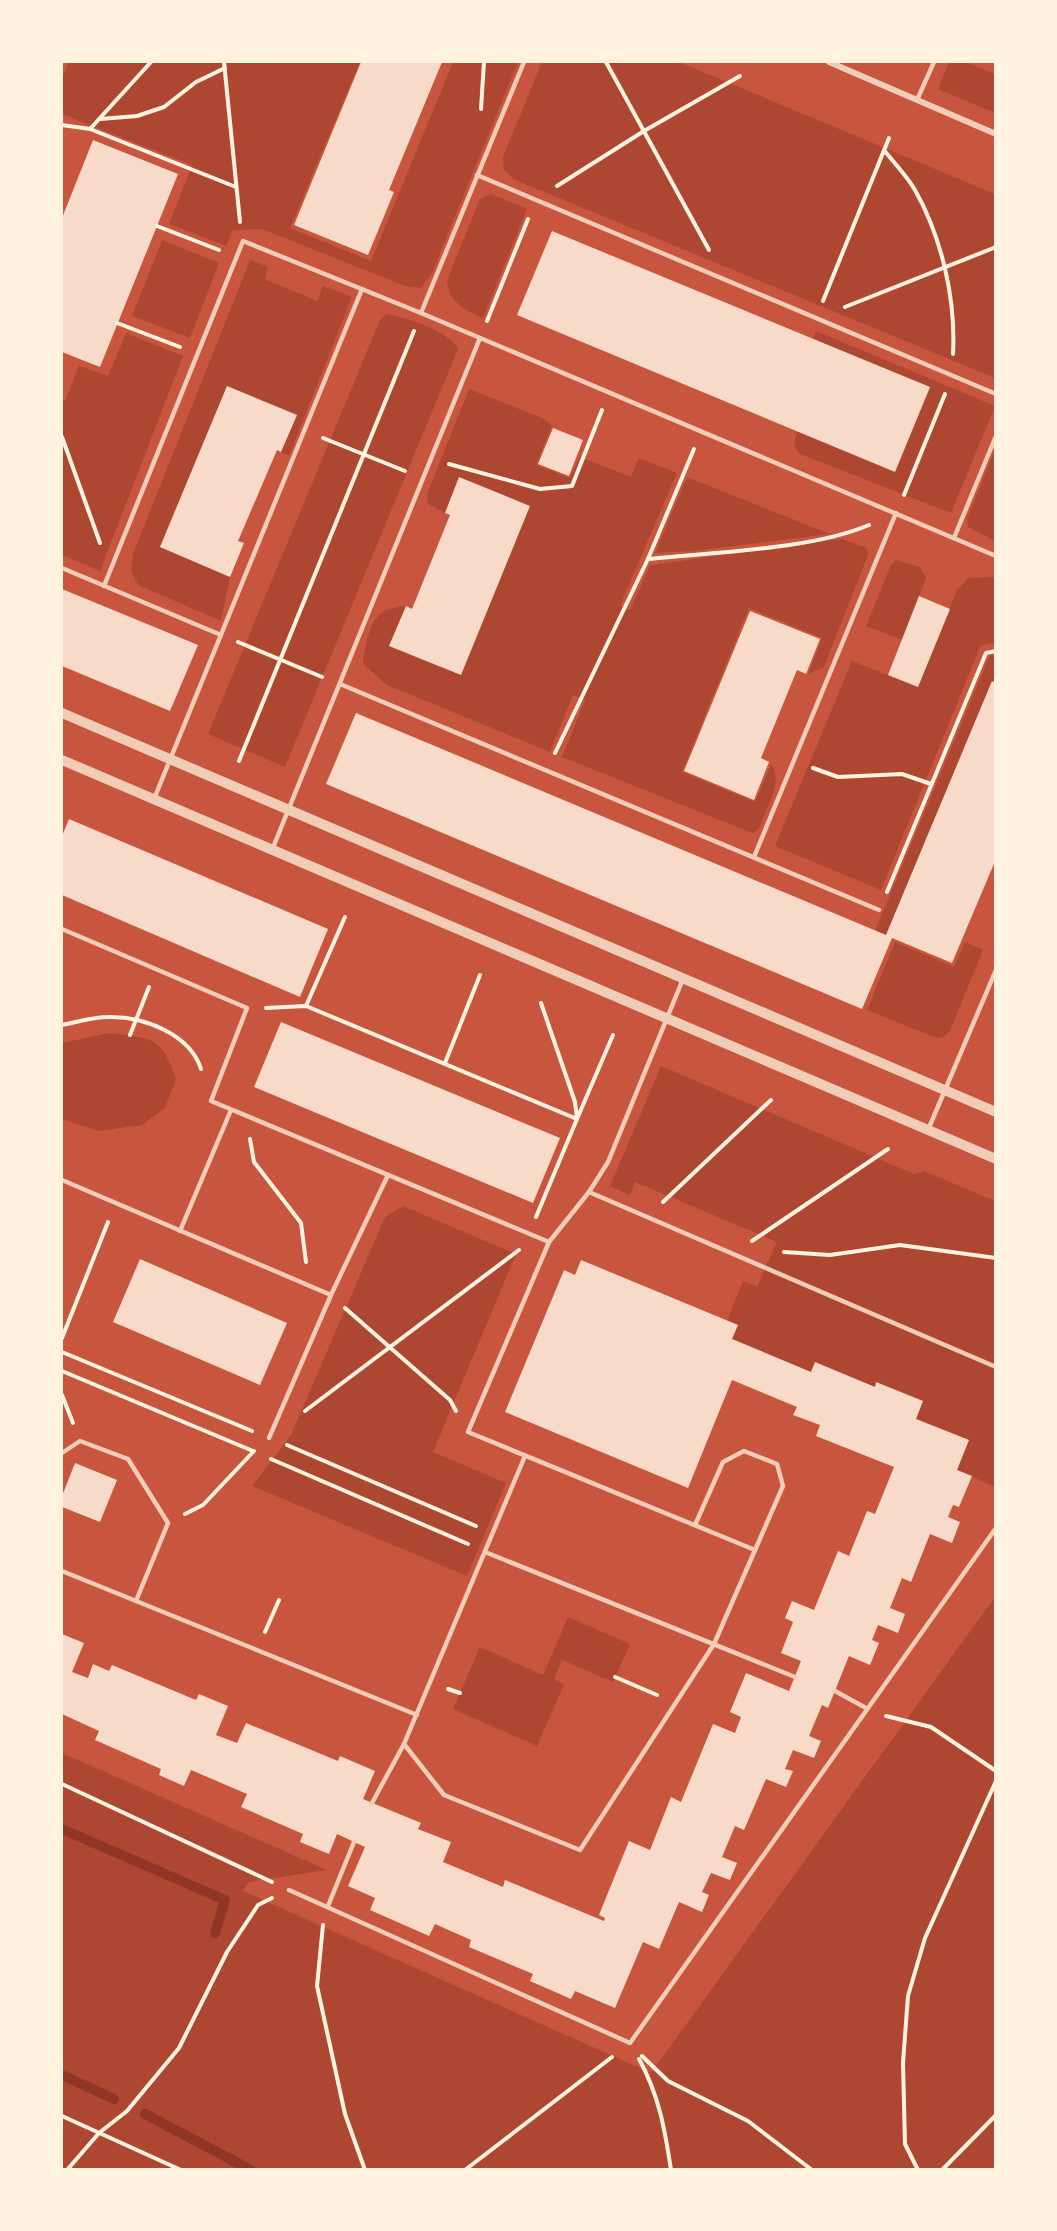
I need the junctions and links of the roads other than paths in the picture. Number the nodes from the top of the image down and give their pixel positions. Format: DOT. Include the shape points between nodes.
graph roads {
  1 [pos="524,62"];
  2 [pos="829,62"];
  3 [pos="934,62"];
  4 [pos="917,100"];
  5 [pos="996,134"];
  6 [pos="477,176"];
  7 [pos="362,289"];
  8 [pos="421,313"];
  9 [pos="480,338"];
  10 [pos="996,394"];
  11 [pos="996,436"];
  12 [pos="896,513"];
  13 [pos="954,538"];
  14 [pos="996,556"];
  15 [pos="62,568"];
  16 [pos="104,586"];
  17 [pos="221,635"];
  18 [pos="340,684"];
  19 [pos="62,714"];
  20 [pos="62,760"];
  21 [pos="171,760"];
  22 [pos="154,799"];
  23 [pos="289,810"];
  24 [pos="272,850"];
  25 [pos="754,857"];
  26 [pos="879,910"];
  27 [pos="62,929"];
  28 [pos="996,970"];
  29 [pos="683,979"];
  30 [pos="666,1018"];
  31 [pos="945,1091"];
  32 [pos="231,1110"];
  33 [pos="996,1112"];
  34 [pos="928,1130"];
  35 [pos="996,1159"];
  36 [pos="388,1175"];
  37 [pos="62,1180"];
  38 [pos="589,1192"];
  39 [pos="180,1231"];
  40 [pos="549,1242"];
  41 [pos="331,1295"];
  42 [pos="996,1367"];
  43 [pos="269,1438"];
  44 [pos="62,1453"];
  45 [pos="525,1456"];
  46 [pos="695,1525"];
  47 [pos="995,1529"];
  48 [pos="755,1550"];
  49 [pos="485,1552"];
  50 [pos="62,1571"];
  51 [pos="136,1601"];
  52 [pos="714,1644"];
  53 [pos="795,1677"];
  54 [pos="835,1691"];
  55 [pos="866,1708"];
  56 [pos="417,1715"];
  57 [pos="404,1744"];
  58 [pos="372,1803"];
  59 [pos="354,1842"];
  60 [pos="289,1890"];
  61 [pos="328,1906"];
  1 -- 6 [label="lane"];
  2 -- 4 [label="street"];
  3 -- 4 [label="lane"];
  4 -- 5 [label="street"];
  6 -- 8 [label="lane"];
  6 -- 10 [label="lane"];
  7 -- 8 [label="lane"];
  7 -- 16 [label="lane" via="243,241"];
  7 -- 17 [label="lane"];
  8 -- 9 [label="lane"];
  9 -- 12 [label="lane"];
  9 -- 18 [label="lane"];
  11 -- 13 [label="lane"];
  12 -- 13 [label="lane"];
  12 -- 25 [label="lane"];
  13 -- 14 [label="lane"];
  15 -- 16 [label="lane"];
  16 -- 17 [label="lane"];
  17 -- 21 [label="lane"];
  18 -- 23 [label="lane"];
  18 -- 25 [label="lane"];
  19 -- 21 [label="street"];
  20 -- 22 [label="street"];
  21 -- 22 [label="lane"];
  21 -- 23 [label="street"];
  22 -- 24 [label="street"];
  23 -- 24 [label="lane"];
  23 -- 29 [label="street"];
  24 -- 30 [label="street"];
  25 -- 26 [label="lane"];
  27 -- 32 [label="lane" via="247,1008 211,1101"];
  28 -- 31 [label="lane"];
  29 -- 30 [label="lane"];
  29 -- 31 [label="street"];
  30 -- 34 [label="street"];
  30 -- 38 [label="lane" via="608,1162"];
  31 -- 33 [label="street"];
  31 -- 34 [label="lane"];
  32 -- 36 [label="lane"];
  32 -- 39 [label="lane"];
  34 -- 35 [label="street"];
  36 -- 40 [label="lane"];
  36 -- 41 [label="lane"];
  37 -- 39 [label="lane"];
  38 -- 40 [label="lane"];
  38 -- 42 [label="lane"];
  39 -- 41 [label="lane"];
  40 -- 45 [label="lane" via="468,1432"];
  41 -- 43 [label="lane"];
  44 -- 51 [label="lane" via="80,1441 128,1459 168,1523"];
  45 -- 46 [label="lane"];
  45 -- 49 [label="lane"];
  46 -- 48 [label="lane"];
  46 -- 48 [label="lane" via="723,1462 744,1451 777,1464 783,1486"];
  47 -- 55 [label="lane"];
  48 -- 52 [label="lane"];
  49 -- 52 [label="lane"];
  49 -- 56 [label="lane"];
  50 -- 51 [label="lane"];
  51 -- 56 [label="lane"];
  52 -- 53 [label="lane"];
  52 -- 57 [label="lane" via="580,1850 444,1796"];
  54 -- 55 [label="lane"];
  55 -- 61 [label="lane" via="630,2043"];
  56 -- 57 [label="lane"];
  57 -- 58 [label="lane"];
  59 -- 61 [label="lane"];
  60 -- 61 [label="lane"];
}
